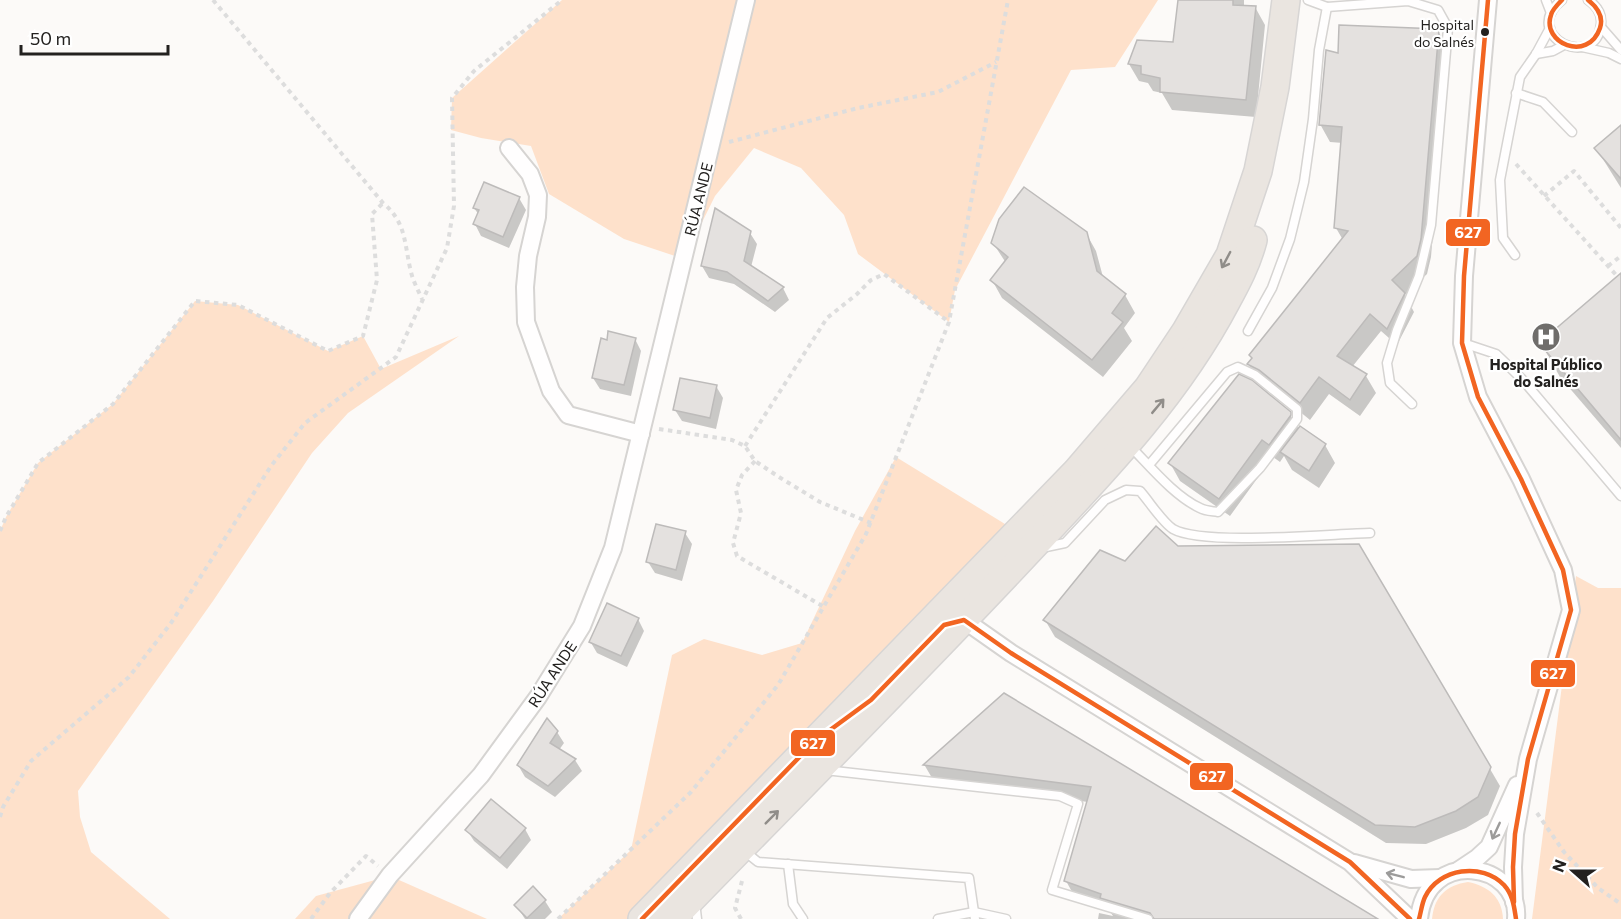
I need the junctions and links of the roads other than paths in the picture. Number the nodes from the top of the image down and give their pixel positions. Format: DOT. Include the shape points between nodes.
graph roads {
  1 [pos="746,0"];
  2 [pos="1287,0"];
  3 [pos="1308,0"];
  4 [pos="1488,0"];
  5 [pos="1546,0"];
  6 [pos="1562,0"];
  7 [pos="1588,0"];
  8 [pos="1327,7"];
  9 [pos="1551,13"];
  10 [pos="1601,27"];
  11 [pos="1550,28"];
  12 [pos="1563,45"];
  13 [pos="1582,47"];
  14 [pos="1621,50"];
  15 [pos="1536,54"];
  16 [pos="1621,59"];
  17 [pos="1516,93"];
  18 [pos="1572,132"];
  19 [pos="509,148"];
  20 [pos="1515,255"];
  21 [pos="1248,331"];
  22 [pos="1462,343"];
  23 [pos="1148,388"];
  24 [pos="1412,404"];
  25 [pos="642,430"];
  26 [pos="1126,443"];
  27 [pos="1149,465"];
  28 [pos="1621,496"];
  29 [pos="1370,533"];
  30 [pos="1036,543"];
  31 [pos="964,620"];
  32 [pos="815,741"];
  33 [pos="1528,759"];
  34 [pos="818,769"];
  35 [pos="749,855"];
  36 [pos="1350,862"];
  37 [pos="788,864"];
  38 [pos="1459,870"];
  39 [pos="1440,878"];
  40 [pos="696,908"];
  41 [pos="1517,914"];
  42 [pos="975,915"];
  43 [pos="357,919"];
  44 [pos="642,919"];
  45 [pos="672,919"];
  46 [pos="803,919"];
  47 [pos="938,919"];
  48 [pos="1006,919"];
  49 [pos="1148,919"];
  50 [pos="1410,919"];
  51 [pos="1419,919"];
  1 -- 25 [label="street, RÚA ANDE"];
  2 -- 23 [label="main road, one-way" via="1258,171 1230,255"];
  26 -- 2 [label="main road, one-way" via="1162,402 1207,339 1247,262 1274,173 1287,88"];
  3 -- 8 [label="lane"];
  4 -- 22 [label="street" via="1464,276"];
  5 -- 9 [label="lane"];
  6 -- 9 [label="lane"];
  7 -- 10 [label="lane" via="1598,10"];
  8 -- 21 [label="lane" via="1318,50 1304,182 1290,239 1272,288"];
  8 -- 24 [label="lane" via="1408,1 1438,10 1448,28 1431,225 1419,276 1387,363 1390,383"];
  9 -- 11 [label="lane"];
  10 -- 13 [label="lane" via="1594,40"];
  10 -- 14 [label="lane"];
  11 -- 12 [label="lane"];
  11 -- 15 [label="lane"];
  12 -- 13 [label="lane"];
  12 -- 15 [label="lane"];
  13 -- 16 [label="lane"];
  15 -- 17 [label="lane" via="1520,77"];
  17 -- 18 [label="lane" via="1543,102"];
  17 -- 20 [label="lane" via="1500,180 1503,238"];
  19 -- 25 [label="street" via="530,174 538,195 525,287 526,322 551,391 568,415"];
  22 -- 28 [label="lane" via="1496,354 1522,379"];
  22 -- 33 [label="street" via="1479,397 1563,570 1571,610"];
  23 -- 31 [label="street" via="1083,479 968,599"];
  23 -- 32 [label="main road" via="1076,472"];
  25 -- 43 [label="street, RÚA ANDE" via="613,548 582,626 538,698 481,775 390,876"];
  26 -- 27 [label="lane"];
  26 -- 30 [label="main road"];
  27 -- 27 [label="lane" via="1182,498 1201,509 1218,512 1260,468 1297,419 1297,409 1238,366 1227,372"];
  29 -- 30 [label="lane" via="1241,538 1188,535 1171,528 1140,491 1126,489 1106,500 1065,543"];
  30 -- 31 [label="main road"];
  31 -- 32 [label="street" via="944,625 871,700"];
  31 -- 34 [label="main road"];
  31 -- 36 [label="street"];
  32 -- 44 [label="main road"];
  33 -- 38 [label="street, one-way" via="1489,847"];
  33 -- 41 [label="street" via="1515,834"];
  35 -- 34 [label="main road, one-way"];
  34 -- 49 [label="lane" via="1060,796 1078,804 1052,890"];
  35 -- 37 [label="lane"];
  35 -- 40 [label="main road"];
  39 -- 36 [label="street, one-way" via="1411,879"];
  36 -- 50 [label="street"];
  37 -- 42 [label="lane" via="969,878"];
  37 -- 46 [label="lane" via="793,904"];
  38 -- 39 [label="street"];
  38 -- 41 [label="street" via="1486,873 1498,880 1508,890"];
  39 -- 51 [label="street" via="1424,896"];
  40 -- 45 [label="main road"];
  42 -- 47 [label="lane"];
  42 -- 48 [label="lane"];
}
